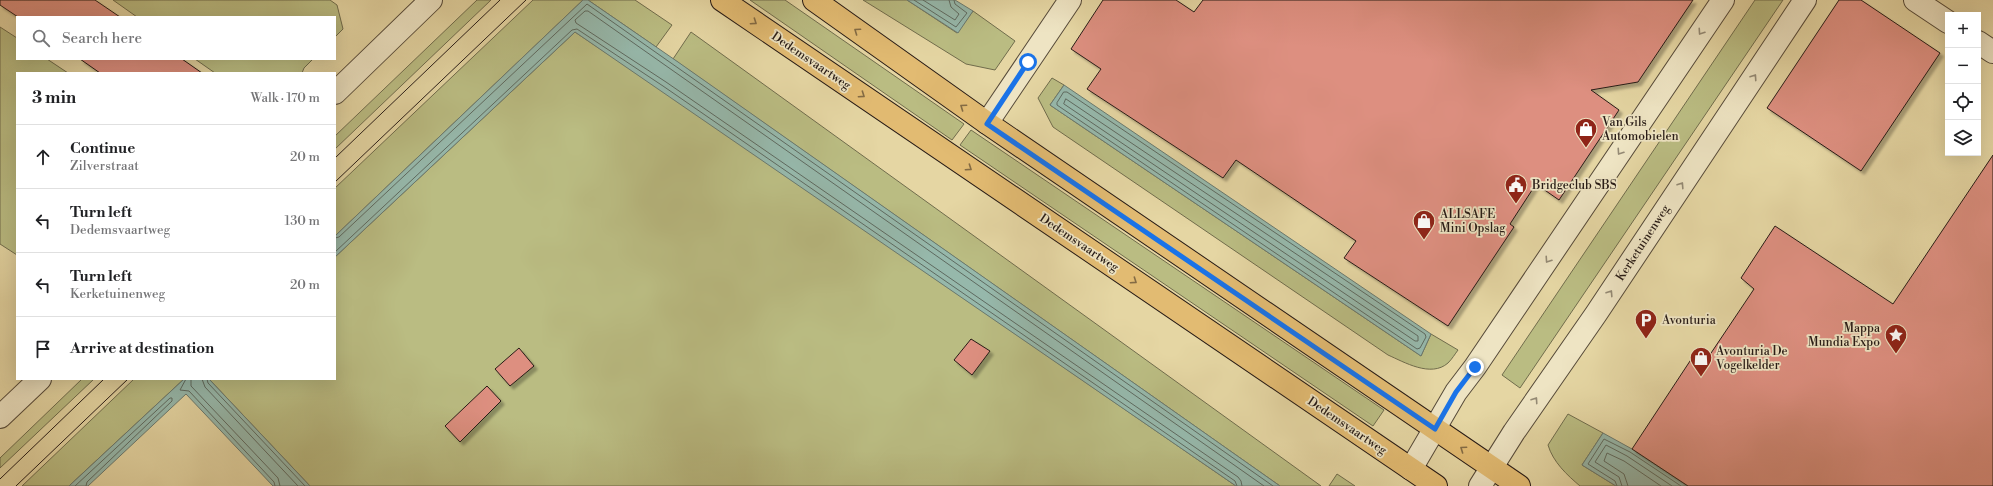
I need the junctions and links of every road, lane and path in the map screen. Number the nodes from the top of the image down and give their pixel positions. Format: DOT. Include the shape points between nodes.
graph roads {
  1 [pos="431,0"];
  2 [pos="722,0"];
  3 [pos="814,0"];
  4 [pos="1070,0"];
  5 [pos="1723,0"];
  6 [pos="1806,0"];
  7 [pos="1915,0"];
  8 [pos="1945,20"];
  9 [pos="1981,44"];
  10 [pos="1993,52"];
  11 [pos="336,92"];
  12 [pos="987,124"];
  13 [pos="39,380"];
  14 [pos="0,417"];
  15 [pos="1435,429"];
  16 [pos="1411,469"];
  17 [pos="1485,477"];
  18 [pos="1436,486"];
  19 [pos="1519,486"];
  1 -- 11 [label="street"];
  2 -- 16 [label="main road, Dedemsvaartweg, one-way"];
  12 -- 3 [label="main road, one-way"];
  4 -- 12 [label="street"];
  5 -- 15 [label="street, one-way" via="1480,361 1456,392"];
  17 -- 6 [label="street, Kerketuinenweg, one-way"];
  7 -- 8 [label="street"];
  9 -- 10 [label="street"];
  12 -- 15 [label="main road"];
  13 -- 14 [label="street"];
  15 -- 16 [label="street"];
  17 -- 15 [label="main road, one-way"];
  16 -- 18 [label="main road, Dedemsvaartweg"];
  17 -- 19 [label="main road"];
}
